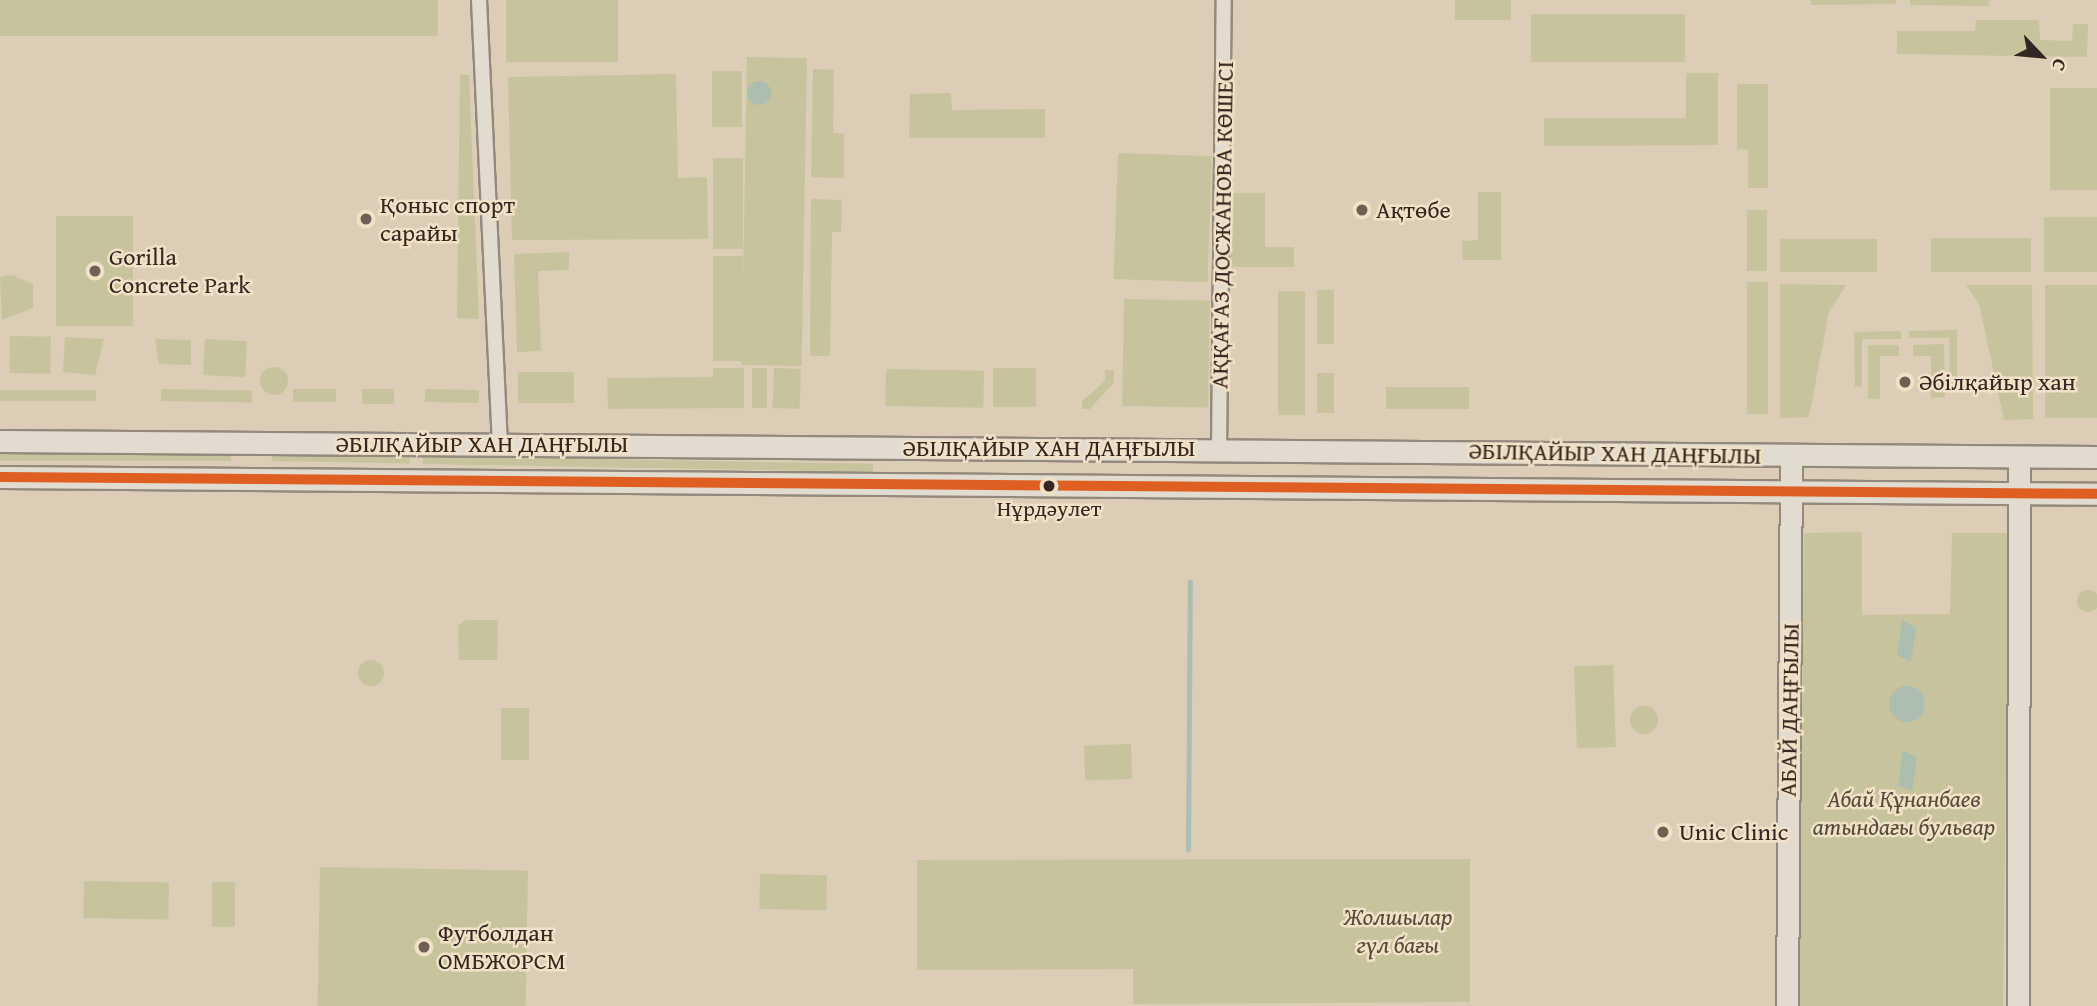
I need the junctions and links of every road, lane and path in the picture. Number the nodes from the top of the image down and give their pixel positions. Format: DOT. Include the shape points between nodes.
graph roads {
  1 [pos="479,0"];
  2 [pos="1224,0"];
  3 [pos="0,441"];
  4 [pos="256,443"];
  5 [pos="500,444"];
  6 [pos="898,446"];
  7 [pos="1219,449"];
  8 [pos="1481,452"];
  9 [pos="1686,454"];
  10 [pos="1791,456"];
  11 [pos="2097,457"];
  12 [pos="2019,458"];
  13 [pos="0,477"];
  14 [pos="256,480"];
  15 [pos="898,485"];
  16 [pos="1481,490"];
  17 [pos="1686,493"];
  18 [pos="1791,494"];
  19 [pos="2097,494"];
  20 [pos="2019,495"];
  21 [pos="1787,1006"];
  22 [pos="2018,1006"];
  1 -- 5 [label="street"];
  2 -- 7 [label="street, АҚҚАҒАЗ ДОСЖАНОВА КӨШЕСІ"];
  3 -- 4 [label="main road, ӘБІЛҚАЙЫР ХАН ДАҢҒЫЛЫ"];
  4 -- 5 [label="main road, ӘБІЛҚАЙЫР ХАН ДАҢҒЫЛЫ"];
  4 -- 14 [label="main road"];
  5 -- 6 [label="main road, ӘБІЛҚАЙЫР ХАН ДАҢҒЫЛЫ"];
  6 -- 7 [label="main road, ӘБІЛҚАЙЫР ХАН ДАҢҒЫЛЫ"];
  6 -- 15 [label="main road"];
  7 -- 8 [label="main road, ӘБІЛҚАЙЫР ХАН ДАҢҒЫЛЫ"];
  8 -- 9 [label="main road, ӘБІЛҚАЙЫР ХАН ДАҢҒЫЛЫ"];
  8 -- 16 [label="main road"];
  9 -- 10 [label="main road, ӘБІЛҚАЙЫР ХАН ДАҢҒЫЛЫ"];
  9 -- 17 [label="main road"];
  10 -- 12 [label="main road, ӘБІЛҚАЙЫР ХАН ДАҢҒЫЛЫ"];
  10 -- 18 [label="main road, АБАЙ ДАҢҒЫЛЫ"];
  11 -- 12 [label="main road, ӘБІЛҚАЙЫР ХАН ДАҢҒЫЛЫ"];
  12 -- 20 [label="main road"];
  13 -- 14 [label="main road, ӘБІЛҚАЙЫР ХАН ДАҢҒЫЛЫ"];
  14 -- 15 [label="main road, ӘБІЛҚАЙЫР ХАН ДАҢҒЫЛЫ"];
  15 -- 16 [label="main road, ӘБІЛҚАЙЫР ХАН ДАҢҒЫЛЫ"];
  16 -- 17 [label="main road, ӘБІЛҚАЙЫР ХАН ДАҢҒЫЛЫ"];
  17 -- 18 [label="main road, ӘБІЛҚАЙЫР ХАН ДАҢҒЫЛЫ"];
  18 -- 20 [label="main road, ӘБІЛҚАЙЫР ХАН ДАҢҒЫЛЫ"];
  18 -- 21 [label="main road, АБАЙ ДАҢҒЫЛЫ"];
  19 -- 20 [label="main road, ӘБІЛҚАЙЫР ХАН ДАҢҒЫЛЫ"];
  20 -- 22 [label="main road"];
}
